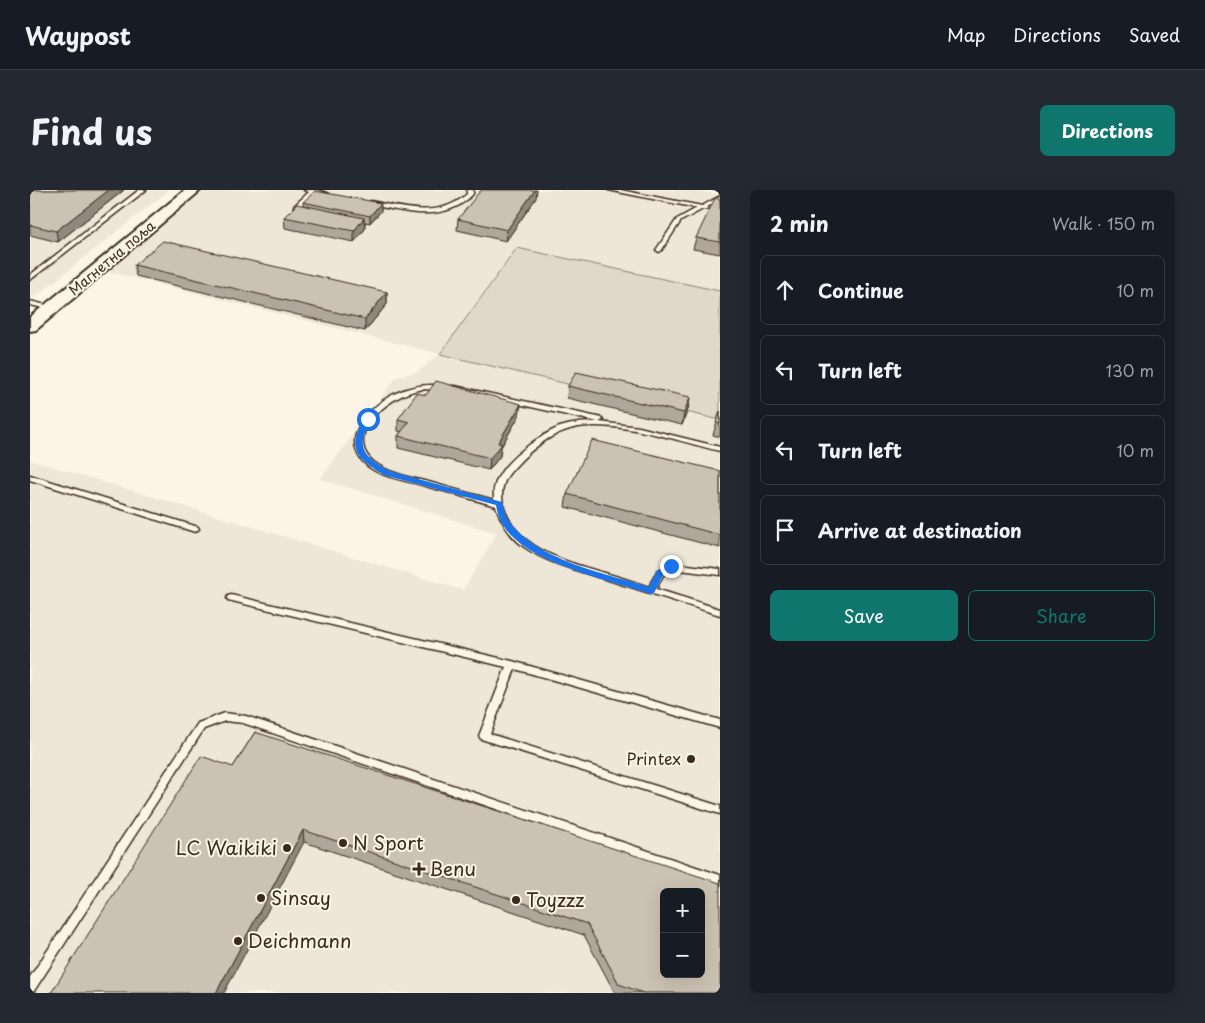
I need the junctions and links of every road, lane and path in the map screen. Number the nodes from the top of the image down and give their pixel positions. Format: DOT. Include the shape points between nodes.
graph roads {
  1 [pos="143,190"];
  2 [pos="194,190"];
  3 [pos="312,190"];
  4 [pos="470,190"];
  5 [pos="611,190"];
  6 [pos="331,195"];
  7 [pos="720,198"];
  8 [pos="367,202"];
  9 [pos="705,208"];
  10 [pos="306,214"];
  11 [pos="659,250"];
  12 [pos="30,278"];
  13 [pos="30,303"];
  14 [pos="52,308"];
  15 [pos="30,326"];
  16 [pos="636,429"];
  17 [pos="720,449"];
  18 [pos="30,477"];
  19 [pos="499,504"];
  20 [pos="195,529"];
  21 [pos="720,572"];
  22 [pos="652,591"];
  23 [pos="231,598"];
  24 [pos="720,612"];
  25 [pos="512,665"];
  26 [pos="720,724"];
  27 [pos="720,810"];
  28 [pos="720,880"];
  29 [pos="30,987"];
  1 -- 12 [label="lane"];
  2 -- 14 [label="street, Магнетна поља"];
  3 -- 6 [label="lane"];
  3 -- 10 [label="lane" via="295,210"];
  4 -- 8 [label="lane" via="465,201 438,210 415,211"];
  5 -- 9 [label="lane"];
  7 -- 9 [label="lane"];
  9 -- 11 [label="lane" via="679,220"];
  13 -- 14 [label="lane"];
  14 -- 15 [label="street, Магнетна поља"];
  16 -- 17 [label="lane"];
  16 -- 19 [label="lane" via="589,424 564,429 543,439 513,462 499,481"];
  16 -- 19 [label="lane" via="471,390 434,386 402,392 376,409 361,430 358,443 370,464 387,473"];
  18 -- 20 [label="lane"];
  19 -- 22 [label="lane" via="502,518 516,536 551,558"];
  21 -- 22 [label="lane" via="671,566 660,573"];
  22 -- 24 [label="lane"];
  23 -- 25 [label="lane"];
  25 -- 26 [label="lane"];
  25 -- 27 [label="lane" via="484,736"];
  28 -- 29 [label="lane" via="243,719 225,717 201,726"];
}
